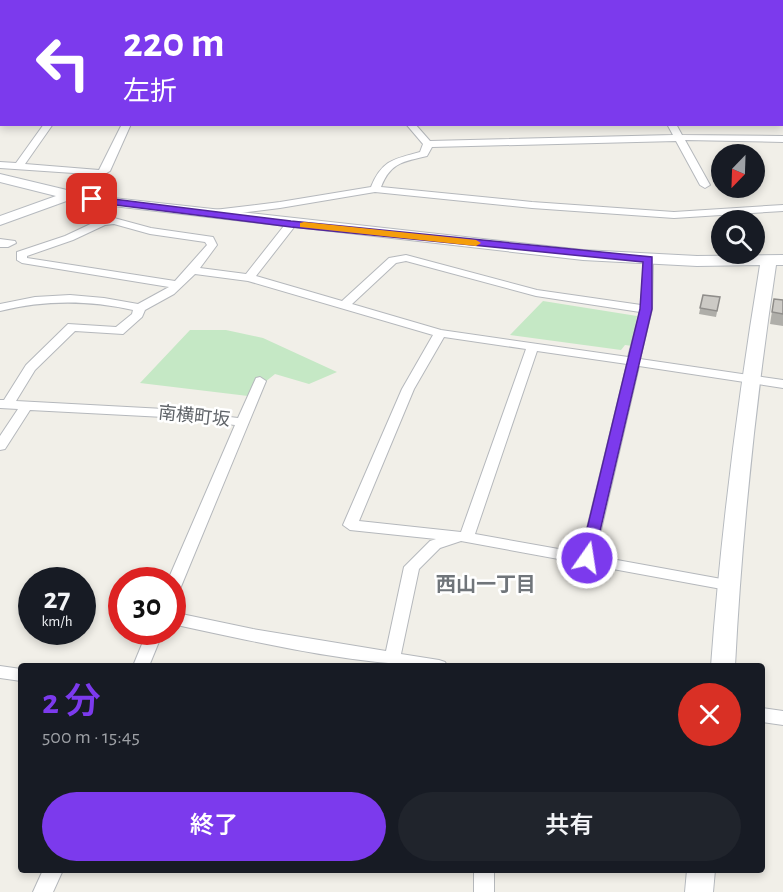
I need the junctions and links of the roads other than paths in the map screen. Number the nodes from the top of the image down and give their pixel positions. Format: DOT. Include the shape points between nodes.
graph roads {
  1 [pos="48,126"];
  2 [pos="126,126"];
  3 [pos="412,126"];
  4 [pos="671,126"];
  5 [pos="678,138"];
  6 [pos="783,140"];
  7 [pos="428,144"];
  8 [pos="0,165"];
  9 [pos="18,167"];
  10 [pos="0,178"];
  11 [pos="705,185"];
  12 [pos="375,189"];
  13 [pos="71,195"];
  14 [pos="783,208"];
  15 [pos="212,213"];
  16 [pos="0,221"];
  17 [pos="291,224"];
  18 [pos="649,260"];
  19 [pos="776,261"];
  20 [pos="192,270"];
  21 [pos="249,278"];
  22 [pos="178,285"];
  23 [pos="345,305"];
  24 [pos="0,308"];
  25 [pos="139,308"];
  26 [pos="646,309"];
  27 [pos="440,333"];
  28 [pos="533,346"];
  29 [pos="634,362"];
  30 [pos="750,379"];
  31 [pos="261,381"];
  32 [pos="783,384"];
  33 [pos="4,404"];
  34 [pos="27,405"];
  35 [pos="243,422"];
  36 [pos="0,446"];
  37 [pos="466,537"];
  38 [pos="587,558"];
  39 [pos="181,567"];
  40 [pos="727,585"];
  41 [pos="186,621"];
  42 [pos="150,645"];
  43 [pos="392,659"];
  44 [pos="142,663"];
  45 [pos="419,663"];
  46 [pos="723,663"];
  47 [pos="0,672"];
  48 [pos="18,675"];
  49 [pos="765,715"];
  50 [pos="783,718"];
  51 [pos="52,873"];
  52 [pos="484,873"];
  53 [pos="701,873"];
  54 [pos="43,892"];
  55 [pos="484,892"];
  56 [pos="699,892"];
  1 -- 9 [label="street"];
  2 -- 9 [label="street" via="105,171 100,173"];
  3 -- 7 [label="street"];
  4 -- 5 [label="street"];
  5 -- 6 [label="street"];
  5 -- 7 [label="street"];
  5 -- 11 [label="street"];
  7 -- 12 [label="street" via="424,154 392,162"];
  8 -- 9 [label="street"];
  10 -- 13 [label="street"];
  12 -- 14 [label="street" via="532,206 674,215"];
  12 -- 15 [label="street"];
  13 -- 15 [label="street"];
  13 -- 16 [label="street"];
  15 -- 17 [label="street"];
  17 -- 18 [label="street"];
  17 -- 21 [label="street"];
  18 -- 19 [label="street"];
  18 -- 26 [label="street"];
  19 -- 30 [label="street"];
  20 -- 21 [label="street"];
  20 -- 22 [label="street"];
  20 -- 22 [label="street" via="212,245 209,239 150,231 114,221 21,254 22,260"];
  21 -- 23 [label="street"];
  22 -- 25 [label="street"];
  23 -- 26 [label="street" via="393,260 406,258 536,293"];
  23 -- 27 [label="street"];
  24 -- 25 [label="street" via="24,300 62,297"];
  25 -- 33 [label="street" via="138,315 119,331 72,327 30,368"];
  26 -- 29 [label="street"];
  27 -- 28 [label="street"];
  27 -- 37 [label="street" via="408,389 350,525"];
  28 -- 29 [label="street"];
  28 -- 37 [label="street"];
  29 -- 30 [label="street"];
  29 -- 38 [label="street"];
  30 -- 32 [label="street"];
  30 -- 40 [label="street"];
  31 -- 35 [label="street"];
  33 -- 34 [label="street, 南横町坂"];
  34 -- 35 [label="street, 南横町坂"];
  34 -- 36 [label="street"];
  35 -- 39 [label="street, 南横町坂"];
  37 -- 38 [label="street"];
  37 -- 43 [label="street" via="435,544 412,567"];
  38 -- 40 [label="street"];
  40 -- 46 [label="street"];
  41 -- 43 [label="street"];
  42 -- 44 [label="street"];
  43 -- 45 [label="street"];
  47 -- 48 [label="street"];
  49 -- 50 [label="street"];
  51 -- 54 [label="street"];
  52 -- 55 [label="street"];
  53 -- 56 [label="street"];
}
